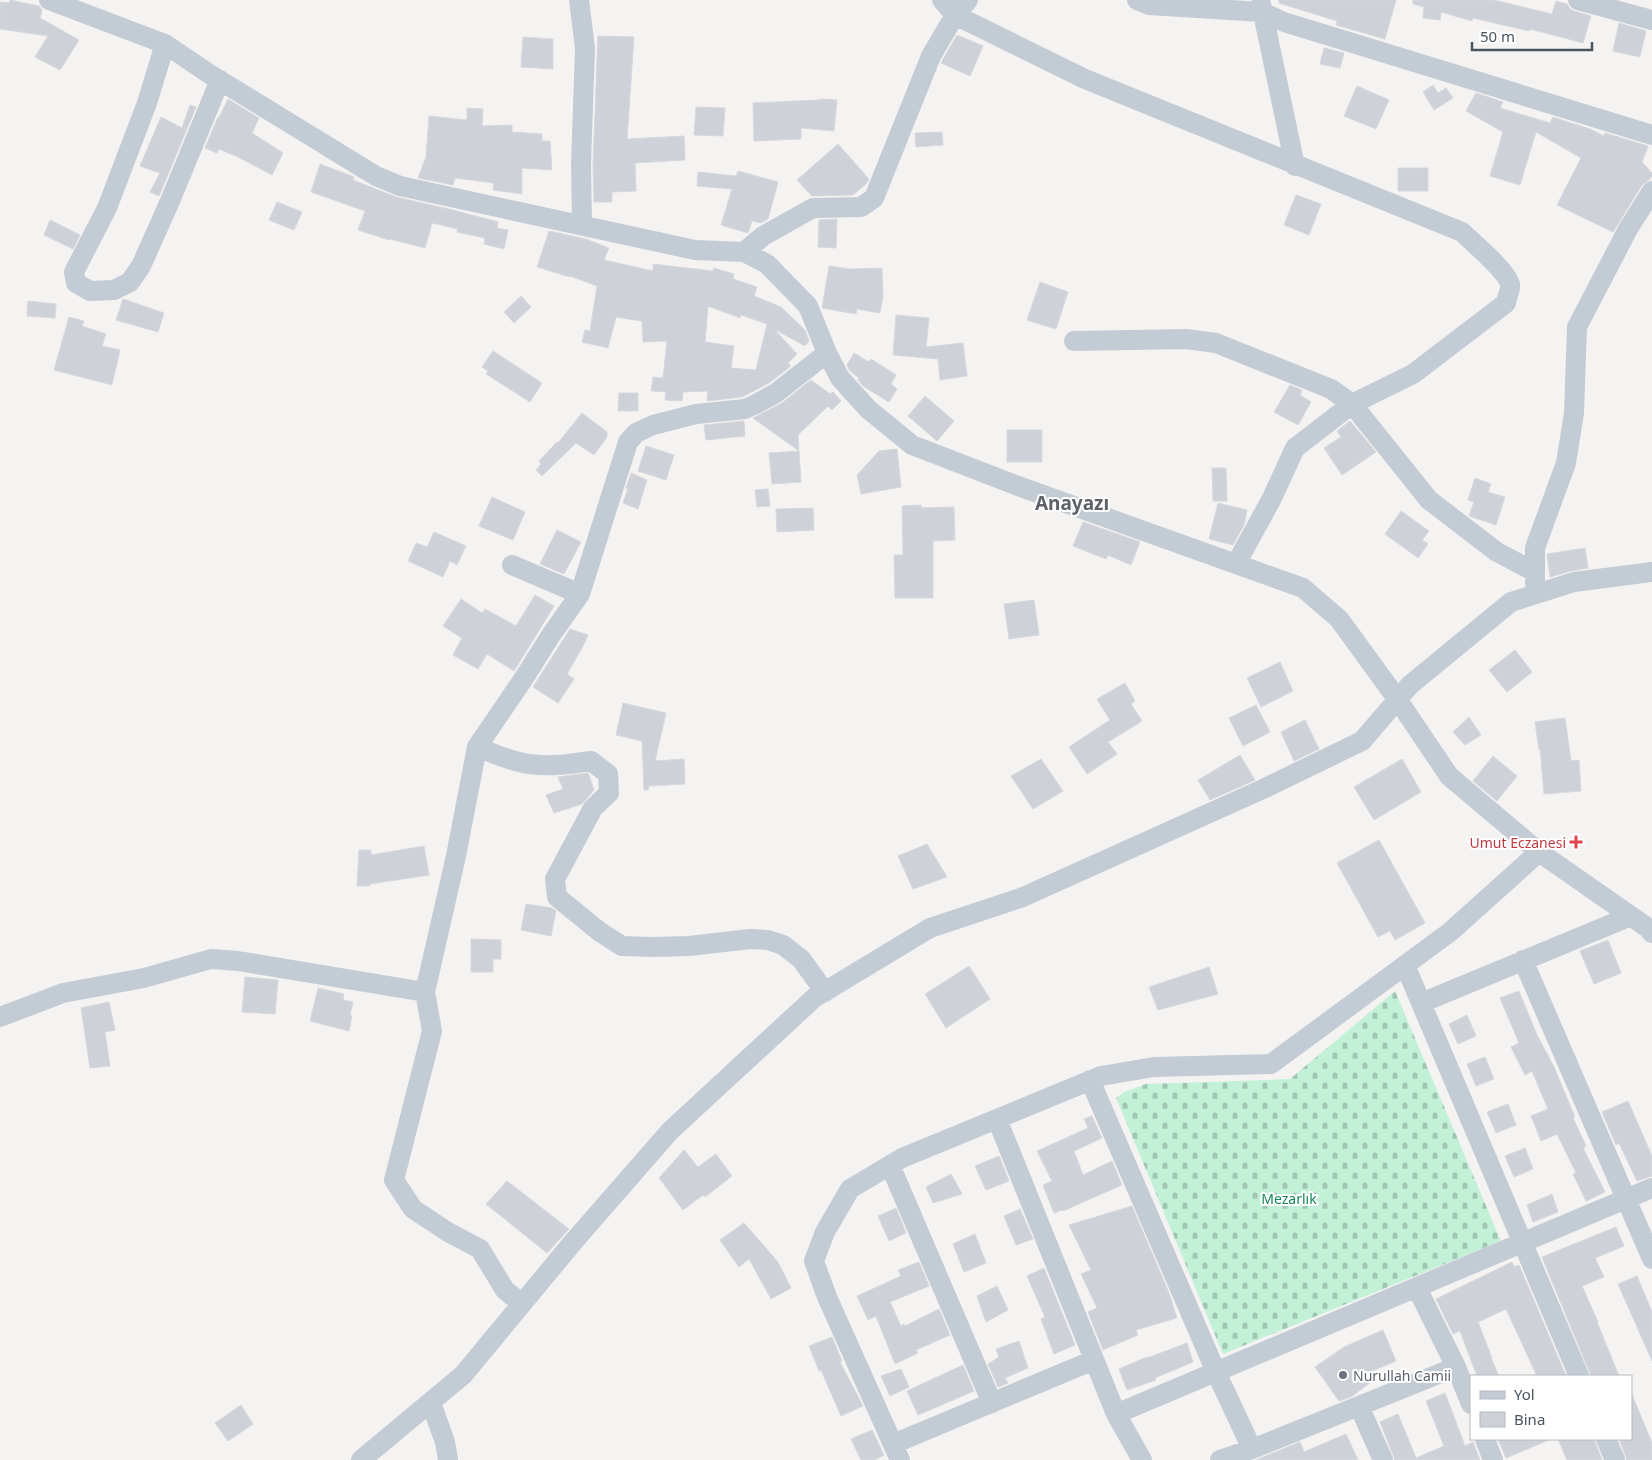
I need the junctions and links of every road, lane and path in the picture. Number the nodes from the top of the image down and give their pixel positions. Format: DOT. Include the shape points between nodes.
graph roads {
  1 [pos="49,0"];
  2 [pos="579,0"];
  3 [pos="1138,0"];
  4 [pos="1578,0"];
  5 [pos="955,5"];
  6 [pos="1261,6"];
  7 [pos="1652,20"];
  8 [pos="165,44"];
  9 [pos="220,80"];
  10 [pos="1652,135"];
  11 [pos="1295,166"];
  12 [pos="1652,191"];
  13 [pos="582,224"];
  14 [pos="744,252"];
  15 [pos="1074,341"];
  16 [pos="827,353"];
  17 [pos="1352,404"];
  18 [pos="1236,564"];
  19 [pos="512,565"];
  20 [pos="1535,572"];
  21 [pos="1652,572"];
  22 [pos="580,594"];
  23 [pos="1534,595"];
  24 [pos="1398,700"];
  25 [pos="477,747"];
  26 [pos="1539,852"];
  27 [pos="1631,916"];
  28 [pos="1651,930"];
  29 [pos="1523,960"];
  30 [pos="1406,965"];
  31 [pos="426,992"];
  32 [pos="825,992"];
  33 [pos="1421,1003"];
  34 [pos="0,1018"];
  35 [pos="1090,1080"];
  36 [pos="997,1118"];
  37 [pos="890,1165"];
  38 [pos="1652,1188"];
  39 [pos="1627,1199"];
  40 [pos="1522,1243"];
  41 [pos="1652,1259"];
  42 [pos="1417,1288"];
  43 [pos="522,1304"];
  44 [pos="1094,1360"];
  45 [pos="1456,1367"];
  46 [pos="1216,1372"];
  47 [pos="1579,1375"];
  48 [pos="430,1402"];
  49 [pos="1470,1402"];
  50 [pos="992,1403"];
  51 [pos="1359,1406"];
  52 [pos="1116,1414"];
  53 [pos="1485,1440"];
  54 [pos="1606,1440"];
  55 [pos="1252,1449"];
  56 [pos="896,1454"];
  57 [pos="361,1460"];
  58 [pos="448,1460"];
  59 [pos="1142,1460"];
  60 [pos="1220,1460"];
  61 [pos="1383,1460"];
  62 [pos="1493,1460"];
  63 [pos="1615,1460"];
  1 -- 8 [label="street"];
  2 -- 13 [label="street" via="585,48"];
  3 -- 6 [label="street" via="1149,5"];
  4 -- 7 [label="street"];
  5 -- 11 [label="street" via="1085,79"];
  5 -- 14 [label="street" via="874,198 860,207 813,208 763,236"];
  6 -- 10 [label="street" via="1284,22"];
  6 -- 11 [label="street"];
  8 -- 9 [label="street"];
  8 -- 9 [label="street" via="147,103 107,208 74,272 76,283 90,291 114,290 130,282 160,225"];
  9 -- 13 [label="street" via="376,176 400,186"];
  11 -- 17 [label="street" via="1462,232 1486,254 1510,285 1506,303 1413,374"];
  12 -- 20 [label="street" via="1628,229 1577,327 1574,413 1566,463 1535,548"];
  13 -- 14 [label="street" via="695,250"];
  14 -- 16 [label="street" via="767,264 808,306"];
  15 -- 17 [label="street" via="1186,338 1216,343 1332,389"];
  16 -- 18 [label="street" via="840,378 868,409 912,446"];
  16 -- 22 [label="street" via="776,393 756,404 696,414 636,433 628,442"];
  17 -- 18 [label="street" via="1295,448"];
  17 -- 20 [label="street" via="1429,500 1497,552"];
  18 -- 24 [label="street" via="1303,588 1339,618"];
  19 -- 22 [label="street"];
  20 -- 23 [label="street"];
  21 -- 23 [label="street" via="1574,582"];
  22 -- 25 [label="street"];
  23 -- 24 [label="street" via="1511,602 1410,685"];
  24 -- 26 [label="street" via="1448,776"];
  24 -- 32 [label="street" via="1362,741 1024,896 930,928"];
  25 -- 31 [label="street"];
  25 -- 32 [label="street" via="528,764 552,766 591,761 608,774 609,793 593,808 555,880 557,897 600,932 622,946 768,940 783,945 801,958"];
  26 -- 27 [label="street"];
  26 -- 30 [label="street" via="1450,932"];
  27 -- 28 [label="street"];
  27 -- 29 [label="street"];
  29 -- 33 [label="street"];
  29 -- 39 [label="street"];
  30 -- 33 [label="street"];
  30 -- 35 [label="street" via="1271,1064 1154,1067"];
  31 -- 34 [label="street" via="211,959 144,978 63,993"];
  31 -- 43 [label="street" via="432,1031 394,1180 413,1209 480,1249 505,1290"];
  32 -- 43 [label="street" via="814,998 670,1131"];
  33 -- 40 [label="street"];
  35 -- 36 [label="street"];
  35 -- 46 [label="street"];
  36 -- 37 [label="street"];
  36 -- 44 [label="street"];
  37 -- 50 [label="street"];
  37 -- 56 [label="street" via="850,1189 824,1232 814,1261"];
  38 -- 39 [label="street"];
  39 -- 40 [label="street"];
  39 -- 41 [label="street"];
  40 -- 42 [label="street"];
  40 -- 47 [label="street"];
  42 -- 45 [label="street"];
  42 -- 46 [label="street"];
  43 -- 48 [label="street" via="463,1375"];
  44 -- 50 [label="street"];
  44 -- 52 [label="street"];
  45 -- 49 [label="street"];
  45 -- 51 [label="street"];
  46 -- 52 [label="street"];
  46 -- 55 [label="street"];
  48 -- 57 [label="street"];
  48 -- 58 [label="street"];
  50 -- 56 [label="street"];
  51 -- 55 [label="street"];
  51 -- 61 [label="street"];
  52 -- 59 [label="street"];
  53 -- 62 [label="street"];
  54 -- 63 [label="street"];
  55 -- 60 [label="street"];
}
